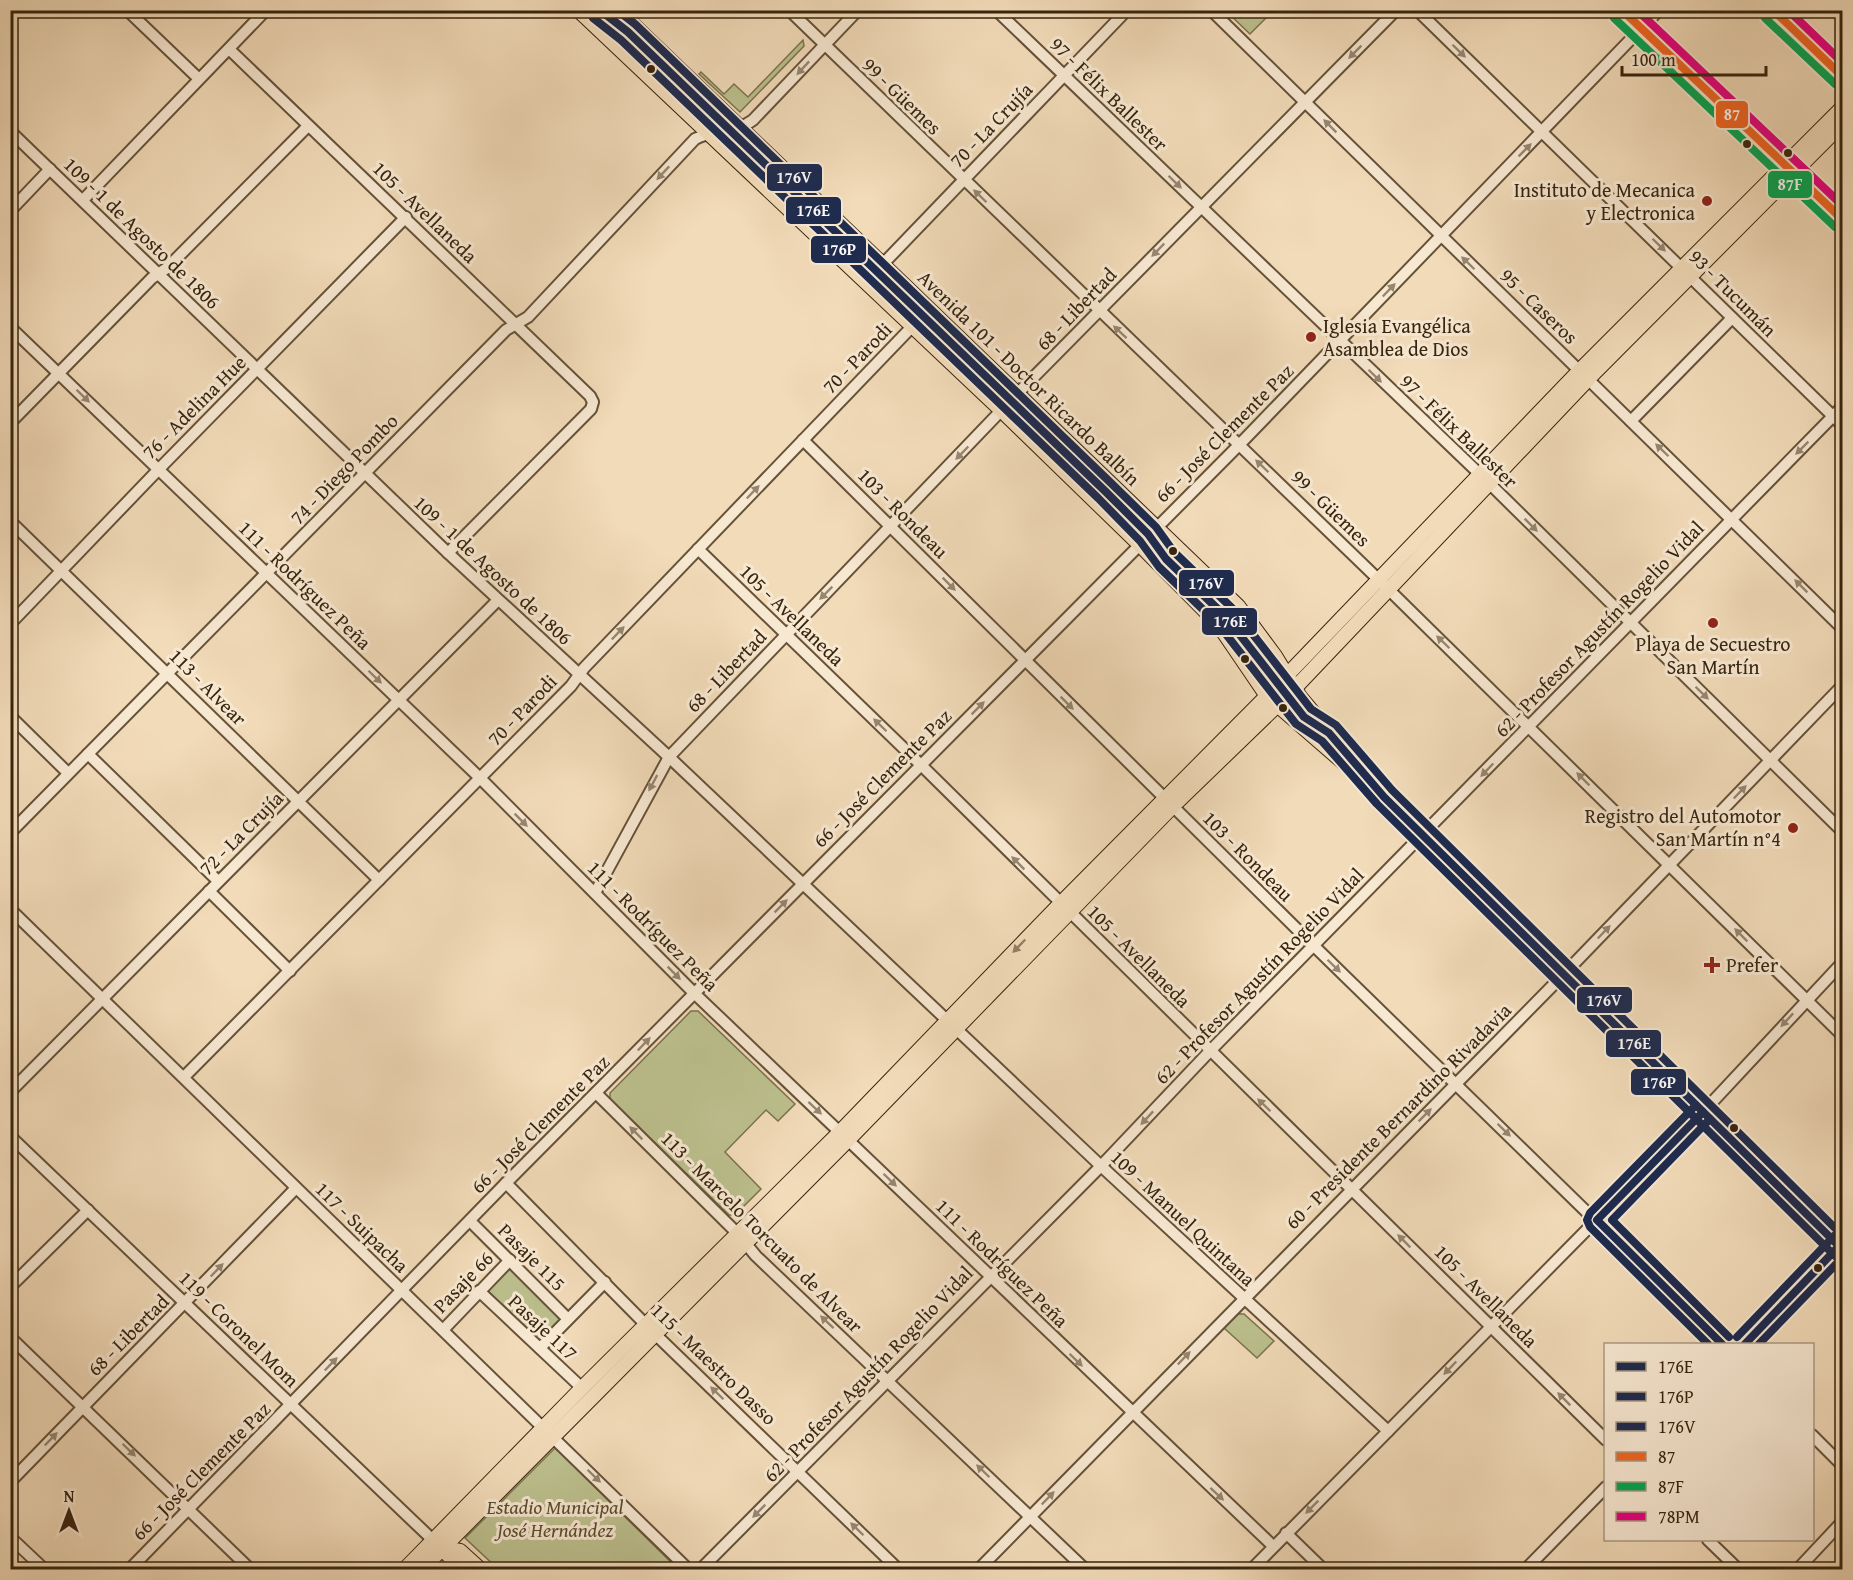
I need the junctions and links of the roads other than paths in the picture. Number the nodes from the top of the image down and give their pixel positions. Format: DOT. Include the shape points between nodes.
graph roads {
  1 [pos="127,10"];
  2 [pos="266,10"];
  3 [pos="578,10"];
  4 [pos="618,10"];
  5 [pos="789,10"];
  6 [pos="858,10"];
  7 [pos="996,10"];
  8 [pos="1127,10"];
  9 [pos="1210,10"];
  10 [pos="1396,10"];
  11 [pos="1417,10"];
  12 [pos="1621,10"];
  13 [pos="1659,10"];
  14 [pos="1772,10"];
  15 [pos="1641,29"];
  16 [pos="824,45"];
  17 [pos="230,50"];
  18 [pos="1064,76"];
  19 [pos="1842,76"];
  20 [pos="198,78"];
  21 [pos="1305,101"];
  22 [pos="1842,108"];
  23 [pos="1842,124"];
  24 [pos="308,126"];
  25 [pos="740,128"];
  26 [pos="10,130"];
  27 [pos="1543,132"];
  28 [pos="706,134"];
  29 [pos="50,169"];
  30 [pos="1791,169"];
  31 [pos="963,180"];
  32 [pos="83,200"];
  33 [pos="1201,207"];
  34 [pos="10,211"];
  35 [pos="406,217"];
  36 [pos="1842,219"];
  37 [pos="1440,236"];
  38 [pos="882,265"];
  39 [pos="1688,273"];
  40 [pos="159,274"];
  41 [pos="929,309"];
  42 [pos="1099,312"];
  43 [pos="1732,318"];
  44 [pos="515,325"];
  45 [pos="10,327"];
  46 [pos="912,327"];
  47 [pos="1340,342"];
  48 [pos="257,370"];
  49 [pos="58,373"];
  50 [pos="1584,374"];
  51 [pos="1017,394"];
  52 [pos="1842,407"];
  53 [pos="1002,411"];
  54 [pos="1833,416"];
  55 [pos="1631,421"];
  56 [pos="10,423"];
  57 [pos="1842,425"];
  58 [pos="802,440"];
  59 [pos="1239,445"];
  60 [pos="159,469"];
  61 [pos="365,474"];
  62 [pos="1485,480"];
  63 [pos="1732,519"];
  64 [pos="10,520"];
  65 [pos="1156,526"];
  66 [pos="891,527"];
  67 [pos="1139,544"];
  68 [pos="698,549"];
  69 [pos="448,553"];
  70 [pos="63,571"];
  71 [pos="267,573"];
  72 [pos="1384,584"];
  73 [pos="498,600"];
  74 [pos="1630,622"];
  75 [pos="10,624"];
  76 [pos="1842,628"];
  77 [pos="786,634"];
  78 [pos="1026,661"];
  79 [pos="168,672"];
  80 [pos="1286,674"];
  81 [pos="579,676"];
  82 [pos="1842,686"];
  83 [pos="1294,689"];
  84 [pos="397,699"];
  85 [pos="1272,700"];
  86 [pos="10,716"];
  87 [pos="1529,726"];
  88 [pos="88,754"];
  89 [pos="669,757"];
  90 [pos="1771,760"];
  91 [pos="921,765"];
  92 [pos="68,773"];
  93 [pos="480,778"];
  94 [pos="1384,797"];
  95 [pos="297,802"];
  96 [pos="1168,803"];
  97 [pos="1842,831"];
  98 [pos="10,833"];
  99 [pos="1423,836"];
  100 [pos="1669,864"];
  101 [pos="379,880"];
  102 [pos="218,881"];
  103 [pos="804,883"];
  104 [pos="208,891"];
  105 [pos="595,893"];
  106 [pos="1064,908"];
  107 [pos="10,909"];
  108 [pos="1314,946"];
  109 [pos="1842,963"];
  110 [pos="290,971"];
  111 [pos="1564,974"];
  112 [pos="694,993"];
  113 [pos="103,999"];
  114 [pos="1806,1000"];
  115 [pos="951,1025"];
  116 [pos="1842,1035"];
  117 [pos="1209,1052"];
  118 [pos="184,1077"];
  119 [pos="1456,1084"];
  120 [pos="10,1092"];
  121 [pos="596,1093"];
  122 [pos="1703,1112"];
  123 [pos="10,1136"];
  124 [pos="844,1136"];
  125 [pos="1101,1166"];
  126 [pos="506,1183"];
  127 [pos="296,1188"];
  128 [pos="1351,1189"];
  129 [pos="88,1210"];
  130 [pos="1597,1220"];
  131 [pos="470,1221"];
  132 [pos="742,1237"];
  133 [pos="1841,1246"];
  134 [pos="510,1260"];
  135 [pos="989,1276"];
  136 [pos="605,1282"];
  137 [pos="10,1287"];
  138 [pos="401,1290"];
  139 [pos="479,1291"];
  140 [pos="1243,1298"];
  141 [pos="186,1304"];
  142 [pos="568,1319"];
  143 [pos="1490,1326"];
  144 [pos="650,1328"];
  145 [pos="442,1330"];
  146 [pos="10,1337"];
  147 [pos="1721,1343"];
  148 [pos="1746,1343"];
  149 [pos="540,1348"];
  150 [pos="888,1380"];
  151 [pos="582,1388"];
  152 [pos="83,1406"];
  153 [pos="290,1406"];
  154 [pos="1131,1412"];
  155 [pos="548,1431"];
  156 [pos="1388,1431"];
  157 [pos="1814,1437"];
  158 [pos="1604,1439"];
  159 [pos="1842,1465"];
  160 [pos="798,1471"];
  161 [pos="10,1482"];
  162 [pos="1604,1488"];
  163 [pos="190,1508"];
  164 [pos="1030,1517"];
  165 [pos="1842,1522"];
  166 [pos="1286,1533"];
  167 [pos="10,1537"];
  168 [pos="1710,1541"];
  169 [pos="437,1544"];
  170 [pos="1273,1546"];
  171 [pos="1528,1568"];
  172 [pos="45,1569"];
  173 [pos="129,1569"];
  174 [pos="251,1569"];
  175 [pos="404,1569"];
  176 [pos="421,1569"];
  177 [pos="461,1569"];
  178 [pos="481,1569"];
  179 [pos="689,1569"];
  180 [pos="700,1569"];
  181 [pos="899,1569"];
  182 [pos="978,1569"];
  183 [pos="1086,1569"];
  184 [pos="1251,1569"];
  185 [pos="1324,1569"];
  186 [pos="1739,1569"];
  187 [pos="1797,1569"];
  1 -- 20 [label="street"];
  2 -- 17 [label="street"];
  3 -- 28 [label="main road, Avenida 101 - Doctor Ricardo Balbín"];
  4 -- 25 [label="main road, Avenida 101 - Doctor Ricardo Balbín"];
  5 -- 16 [label="street, 99 - Güemes"];
  6 -- 16 [label="street"];
  7 -- 18 [label="street, 97 - Félix Ballester"];
  8 -- 18 [label="street, 70 - La Crujía"];
  9 -- 21 [label="street, 95 - Caseros"];
  10 -- 21 [label="street, 68 - Libertad, one-way"];
  11 -- 27 [label="street, 93 - Tucumán, one-way"];
  12 -- 15 [label="street"];
  13 -- 15 [label="street, 66 - José Clemente Paz"];
  14 -- 19 [label="street"];
  15 -- 27 [label="street, 66 - José Clemente Paz"];
  15 -- 30 [label="street"];
  16 -- 25 [label="street, one-way" via="753,120"];
  16 -- 31 [label="street, 99 - Güemes"];
  17 -- 20 [label="street"];
  17 -- 24 [label="street, 105 - Avellaneda"];
  18 -- 31 [label="street, 70 - La Crujía"];
  18 -- 33 [label="street, 97 - Félix Ballester, one-way"];
  20 -- 32 [label="street"];
  21 -- 33 [label="street, 68 - Libertad"];
  37 -- 21 [label="street, 95 - Caseros, one-way"];
  22 -- 30 [label="main road"];
  23 -- 30 [label="main road"];
  24 -- 35 [label="street, 105 - Avellaneda"];
  24 -- 40 [label="street"];
  25 -- 28 [label="street"];
  25 -- 38 [label="main road, Avenida 101 - Doctor Ricardo Balbín"];
  26 -- 29 [label="street, 109 - 1 de Agosto de 1806"];
  37 -- 27 [label="street, 66 - José Clemente Paz, one-way"];
  27 -- 39 [label="street, 93 - Tucumán, one-way"];
  28 -- 44 [label="street, 74 - Diego Pombo, one-way" via="686,149 528,317"];
  28 -- 46 [label="main road, Avenida 101 - Doctor Ricardo Balbín"];
  29 -- 32 [label="street, 109 - 1 de Agosto de 1806"];
  29 -- 34 [label="street"];
  30 -- 36 [label="street"];
  30 -- 39 [label="main road"];
  31 -- 38 [label="street, 70 - La Crujía"];
  42 -- 31 [label="street, 99 - Güemes, one-way"];
  32 -- 40 [label="street, 109 - 1 de Agosto de 1806"];
  33 -- 42 [label="street, 68 - Libertad, one-way"];
  33 -- 47 [label="street, 97 - Félix Ballester"];
  35 -- 44 [label="street, 105 - Avellaneda"];
  35 -- 48 [label="street, 76 - Adelina Hue"];
  47 -- 37 [label="street, 66 - José Clemente Paz, one-way"];
  50 -- 37 [label="street, 95 - Caseros, one-way"];
  38 -- 41 [label="main road, Avenida 101 - Doctor Ricardo Balbín"];
  39 -- 43 [label="street, 93 - Tucumán"];
  39 -- 50 [label="main road"];
  40 -- 48 [label="street, 109 - 1 de Agosto de 1806"];
  40 -- 49 [label="street"];
  41 -- 46 [label="street, 70 - Parodi"];
  41 -- 51 [label="main road, Avenida 101 - Doctor Ricardo Balbín"];
  42 -- 51 [label="street, 68 - Libertad"];
  59 -- 42 [label="street, 99 - Güemes, one-way"];
  43 -- 54 [label="street, 93 - Tucumán"];
  43 -- 55 [label="street"];
  44 -- 61 [label="street, 74 - Diego Pombo"];
  44 -- 69 [label="street, 105 - Avellaneda" via="590,396 591,409"];
  45 -- 49 [label="street, 111 - Rodríguez Peña"];
  46 -- 53 [label="main road, Avenida 101 - Doctor Ricardo Balbín"];
  46 -- 58 [label="street, 70 - Parodi"];
  47 -- 59 [label="street, 66 - José Clemente Paz"];
  47 -- 62 [label="street, 97 - Félix Ballester, one-way"];
  48 -- 60 [label="street, 76 - Adelina Hue"];
  48 -- 61 [label="street, 109 - 1 de Agosto de 1806"];
  49 -- 56 [label="street"];
  49 -- 60 [label="street, 111 - Rodríguez Peña, one-way"];
  50 -- 55 [label="street, 95 - Caseros"];
  50 -- 62 [label="main road"];
  51 -- 53 [label="street, 68 - Libertad"];
  51 -- 65 [label="main road, Avenida 101 - Doctor Ricardo Balbín"];
  52 -- 54 [label="street, 62 - Profesor Agustín Rogelio Vidal"];
  53 -- 66 [label="street, 68 - Libertad, one-way"];
  53 -- 67 [label="main road, Avenida 101 - Doctor Ricardo Balbín"];
  54 -- 57 [label="street, 93 - Tucumán"];
  54 -- 63 [label="street, 62 - Profesor Agustín Rogelio Vidal, one-way"];
  63 -- 55 [label="street, 95 - Caseros, one-way"];
  58 -- 66 [label="street, 103 - Rondeau"];
  68 -- 58 [label="street, 70 - Parodi, one-way"];
  59 -- 65 [label="street, 66 - José Clemente Paz"];
  72 -- 59 [label="street, 99 - Güemes, one-way"];
  60 -- 70 [label="street, 76 - Adelina Hue"];
  60 -- 71 [label="street, 111 - Rodríguez Peña"];
  61 -- 69 [label="street, 109 - 1 de Agosto de 1806"];
  61 -- 71 [label="street, 74 - Diego Pombo"];
  62 -- 72 [label="main road"];
  62 -- 74 [label="street, 97 - Félix Ballester, one-way"];
  63 -- 74 [label="street, 62 - Profesor Agustín Rogelio Vidal"];
  76 -- 63 [label="street, 95 - Caseros, one-way"];
  64 -- 70 [label="street, 113 - Alvear"];
  65 -- 67 [label="street, 66 - José Clemente Paz"];
  65 -- 80 [label="main road, Avenida 101 - Doctor Ricardo Balbín" via="1243,612"];
  66 -- 77 [label="street, 68 - Libertad, one-way"];
  66 -- 78 [label="street, 103 - Rondeau, one-way"];
  67 -- 78 [label="street, 66 - José Clemente Paz"];
  67 -- 85 [label="main road, Avenida 101 - Doctor Ricardo Balbín" via="1214,619"];
  68 -- 77 [label="street, 105 - Avellaneda"];
  81 -- 68 [label="street, 70 - Parodi, one-way"];
  69 -- 73 [label="street, 109 - 1 de Agosto de 1806"];
  70 -- 75 [label="street, 76 - Adelina Hue"];
  70 -- 79 [label="street, 113 - Alvear"];
  71 -- 79 [label="street, 74 - Diego Pombo"];
  71 -- 84 [label="street, 111 - Rodríguez Peña, one-way"];
  72 -- 80 [label="main road"];
  72 -- 83 [label="main road"];
  87 -- 72 [label="street, 99 - Güemes, one-way"];
  73 -- 81 [label="street, 109 - 1 de Agosto de 1806"];
  73 -- 84 [label="street, 72 - La Crujía"];
  74 -- 87 [label="street, 62 - Profesor Agustín Rogelio Vidal"];
  74 -- 90 [label="street, 97 - Félix Ballester, one-way"];
  77 -- 89 [label="street, 68 - Libertad"];
  91 -- 77 [label="street, 105 - Avellaneda, one-way"];
  91 -- 78 [label="street, 66 - José Clemente Paz, one-way"];
  78 -- 96 [label="street, 103 - Rondeau, one-way"];
  79 -- 88 [label="street, 74 - Diego Pombo"];
  79 -- 95 [label="street, 113 - Alvear"];
  80 -- 83 [label="main road, Avenida 101 - Doctor Ricardo Balbín"];
  80 -- 85 [label="main road"];
  81 -- 89 [label="street, 109 - 1 de Agosto de 1806"];
  81 -- 93 [label="street, 70 - Parodi"];
  82 -- 90 [label="street, 60 - Presidente Bernardino Rivadavia"];
  83 -- 85 [label="main road"];
  83 -- 94 [label="main road, Avenida 101 - Doctor Ricardo Balbín"];
  84 -- 93 [label="street, 111 - Rodríguez Peña"];
  84 -- 95 [label="street, 72 - La Crujía"];
  85 -- 94 [label="main road, Avenida 101 - Doctor Ricardo Balbín"];
  85 -- 96 [label="main road"];
  86 -- 92 [label="street"];
  87 -- 99 [label="street, 62 - Profesor Agustín Rogelio Vidal, one-way"];
  100 -- 87 [label="street, 99 - Güemes, one-way"];
  88 -- 92 [label="street, 74 - Diego Pombo"];
  88 -- 102 [label="street"];
  89 -- 103 [label="street, 109 - 1 de Agosto de 1806"];
  89 -- 105 [label="street, 68 - Libertad, one-way"];
  90 -- 97 [label="street, 97 - Félix Ballester"];
  100 -- 90 [label="street, 60 - Presidente Bernardino Rivadavia, one-way"];
  91 -- 103 [label="street, 66 - José Clemente Paz"];
  106 -- 91 [label="street, 105 - Avellaneda, one-way"];
  92 -- 98 [label="street, 74 - Diego Pombo"];
  93 -- 101 [label="street, 70 - Parodi"];
  93 -- 105 [label="street, 111 - Rodríguez Peña, one-way"];
  94 -- 99 [label="main road, Avenida 101 - Doctor Ricardo Balbín"];
  95 -- 101 [label="street, 113 - Alvear"];
  95 -- 102 [label="street, 72 - La Crujía"];
  96 -- 106 [label="main road"];
  96 -- 108 [label="street, 103 - Rondeau"];
  99 -- 108 [label="street, 62 - Profesor Agustín Rogelio Vidal"];
  99 -- 111 [label="main road, Avenida 101 - Doctor Ricardo Balbín"];
  111 -- 100 [label="street, 60 - Presidente Bernardino Rivadavia, one-way"];
  114 -- 100 [label="street, 99 - Güemes, one-way"];
  101 -- 110 [label="street, 70 - Parodi"];
  102 -- 104 [label="street, 72 - La Crujía"];
  112 -- 103 [label="street, 66 - José Clemente Paz, one-way"];
  103 -- 115 [label="street, 109 - 1 de Agosto de 1806"];
  104 -- 110 [label="street"];
  104 -- 113 [label="street, 72 - La Crujía"];
  105 -- 112 [label="street, 111 - Rodríguez Peña, one-way"];
  106 -- 115 [label="main road"];
  106 -- 117 [label="street, 105 - Avellaneda"];
  107 -- 113 [label="street, 117 - Suipacha"];
  108 -- 117 [label="street, 62 - Profesor Agustín Rogelio Vidal"];
  108 -- 119 [label="street, 103 - Rondeau, one-way"];
  109 -- 114 [label="street"];
  110 -- 118 [label="street, 70 - Parodi"];
  111 -- 119 [label="street, 60 - Presidente Bernardino Rivadavia"];
  111 -- 122 [label="main road, Avenida 101 - Doctor Ricardo Balbín"];
  121 -- 112 [label="street, 66 - José Clemente Paz, one-way"];
  112 -- 124 [label="street, 111 - Rodríguez Peña, one-way"];
  113 -- 118 [label="street, 117 - Suipacha"];
  113 -- 120 [label="street, 72 - La Crujía"];
  114 -- 116 [label="street, 99 - Güemes"];
  114 -- 122 [label="street, one-way"];
  115 -- 124 [label="main road"];
  115 -- 125 [label="street, 109 - Manuel Quintana"];
  117 -- 125 [label="street, 62 - Profesor Agustín Rogelio Vidal, one-way"];
  128 -- 117 [label="street, 105 - Avellaneda, one-way"];
  118 -- 127 [label="street, 117 - Suipacha"];
  128 -- 119 [label="street, 60 - Presidente Bernardino Rivadavia, one-way"];
  119 -- 130 [label="street, 103 - Rondeau, one-way"];
  121 -- 126 [label="street, 66 - José Clemente Paz"];
  132 -- 121 [label="street, 113 - Marcelo Torcuato de Alvear, one-way"];
  122 -- 130 [label="street"];
  122 -- 133 [label="main road, Avenida 101 - Doctor Ricardo Balbín"];
  123 -- 129 [label="street, 119 - Coronel Mom"];
  124 -- 132 [label="main road"];
  124 -- 135 [label="street, 111 - Rodríguez Peña, one-way"];
  125 -- 135 [label="street, 62 - Profesor Agustín Rogelio Vidal"];
  125 -- 140 [label="street, 109 - Manuel Quintana"];
  126 -- 131 [label="street, 66 - José Clemente Paz"];
  126 -- 136 [label="street, 115 - Maestro Dasso"];
  127 -- 138 [label="street, 117 - Suipacha"];
  141 -- 127 [label="street, 68 - Libertad, one-way"];
  128 -- 140 [label="street, 60 - Presidente Bernardino Rivadavia"];
  143 -- 128 [label="street, 105 - Avellaneda, one-way"];
  129 -- 137 [label="street"];
  129 -- 141 [label="street, 119 - Coronel Mom"];
  130 -- 143 [label="street"];
  130 -- 147 [label="street, 103 - Rondeau"];
  131 -- 134 [label="street, Pasaje 115"];
  131 -- 138 [label="street, 66 - José Clemente Paz"];
  132 -- 144 [label="main road"];
  150 -- 132 [label="street, 113 - Marcelo Torcuato de Alvear, one-way" via="756,1256"];
  133 -- 148 [label="street"];
  134 -- 139 [label="street, Pasaje 66"];
  134 -- 142 [label="street, Pasaje 115"];
  135 -- 150 [label="street, 62 - Profesor Agustín Rogelio Vidal"];
  135 -- 154 [label="street, 111 - Rodríguez Peña, one-way"];
  136 -- 142 [label="street"];
  136 -- 144 [label="street, 115 - Maestro Dasso"];
  138 -- 145 [label="street, 117 - Suipacha"];
  153 -- 138 [label="street, 66 - José Clemente Paz, one-way"];
  139 -- 145 [label="street, Pasaje 66"];
  139 -- 149 [label="street, Pasaje 117"];
  154 -- 140 [label="street, 60 - Presidente Bernardino Rivadavia, one-way"];
  140 -- 156 [label="street, 109 - Manuel Quintana"];
  141 -- 152 [label="street, 68 - Libertad"];
  141 -- 153 [label="street, 119 - Coronel Mom"];
  142 -- 149 [label="street"];
  143 -- 156 [label="street, one-way"];
  158 -- 143 [label="street, 105 - Avellaneda, one-way"];
  144 -- 151 [label="main road"];
  144 -- 155 [label="main road"];
  160 -- 144 [label="street, 115 - Maestro Dasso, one-way"];
  145 -- 155 [label="street, 117 - Suipacha"];
  146 -- 152 [label="street"];
  149 -- 151 [label="street, Pasaje 117"];
  150 -- 160 [label="street, 62 - Profesor Agustín Rogelio Vidal"];
  164 -- 150 [label="street, 113 - Marcelo Torcuato de Alvear, one-way"];
  151 -- 155 [label="main road"];
  161 -- 152 [label="street, 68 - Libertad, one-way"];
  152 -- 163 [label="street, one-way"];
  153 -- 163 [label="street, 66 - José Clemente Paz"];
  153 -- 169 [label="street, 119 - Coronel Mom"];
  164 -- 154 [label="street, 60 - Presidente Bernardino Rivadavia, one-way"];
  154 -- 170 [label="street, 111 - Rodríguez Peña, one-way"];
  155 -- 169 [label="main road"];
  155 -- 179 [label="street, 117 - Suipacha, one-way"];
  156 -- 166 [label="street, one-way"];
  157 -- 159 [label="street"];
  160 -- 180 [label="street, 62 - Profesor Agustín Rogelio Vidal, one-way"];
  181 -- 160 [label="street, 115 - Maestro Dasso, one-way"];
  162 -- 171 [label="street"];
  163 -- 173 [label="street, 66 - José Clemente Paz"];
  163 -- 174 [label="street"];
  164 -- 182 [label="street, 60 - Presidente Bernardino Rivadavia"];
  164 -- 183 [label="street, 113 - Marcelo Torcuato de Alvear"];
  165 -- 187 [label="street"];
  166 -- 170 [label="street"];
  166 -- 185 [label="street"];
  167 -- 172 [label="street"];
  168 -- 186 [label="street"];
  169 -- 175 [label="main road"];
  169 -- 176 [label="main road"];
  169 -- 177 [label="main road, 119 - Coronel Mom"];
  169 -- 178 [label="main road, 119 - Coronel Mom" via="460,1551"];
  170 -- 184 [label="street"];
}
